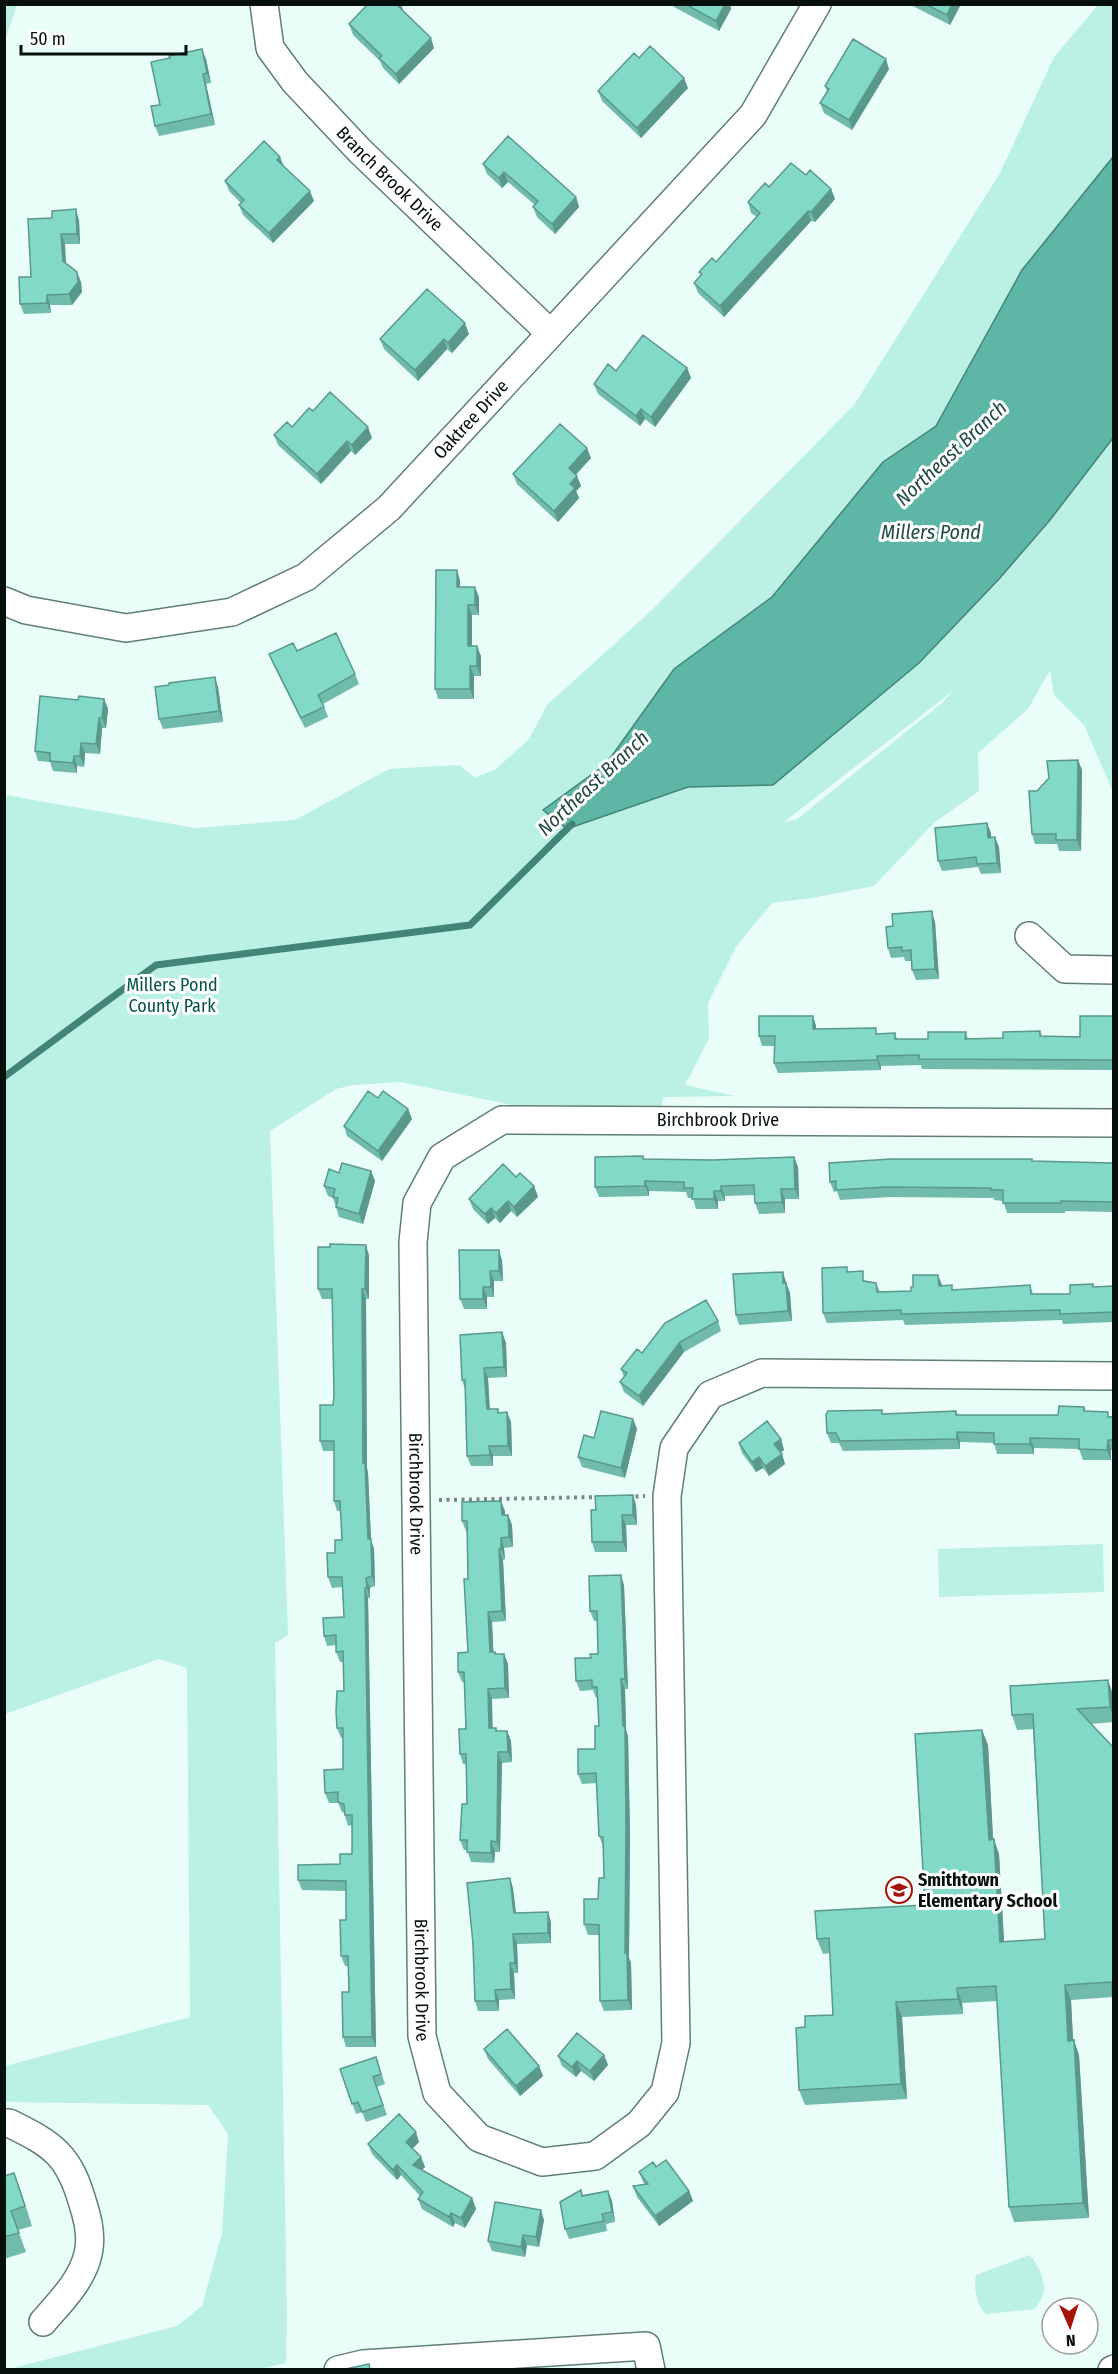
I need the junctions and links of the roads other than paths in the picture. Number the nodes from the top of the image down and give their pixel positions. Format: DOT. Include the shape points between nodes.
graph roads {
  1 [pos="264,4"];
  2 [pos="817,4"];
  3 [pos="550,333"];
  4 [pos="4,601"];
  5 [pos="1029,936"];
  6 [pos="1113,970"];
  7 [pos="1113,1123"];
  8 [pos="1113,1376"];
  9 [pos="4,2123"];
  10 [pos="43,2322"];
  11 [pos="338,2370"];
  12 [pos="651,2370"];
  1 -- 3 [label="street, Branch Brook Drive" via="270,48 295,81 360,151"];
  2 -- 3 [label="street, Oaktree Drive" via="753,115"];
  3 -- 4 [label="street, Oaktree Drive" via="389,508 306,577 232,612 126,628 26,609"];
  5 -- 6 [label="street" via="1065,969"];
  7 -- 8 [label="street, Birchbrook Drive" via="502,1120 442,1156 417,1203 413,1242 422,2036 436,2093 479,2138 542,2162 595,2156 639,2124 665,2092 676,2043 667,1496 674,1448 710,1395 762,1373"];
  9 -- 10 [label="street" via="41,2138 65,2159 86,2213 90,2238 82,2269 69,2292"];
  11 -- 12 [label="street" via="363,2364 646,2346"];
}
